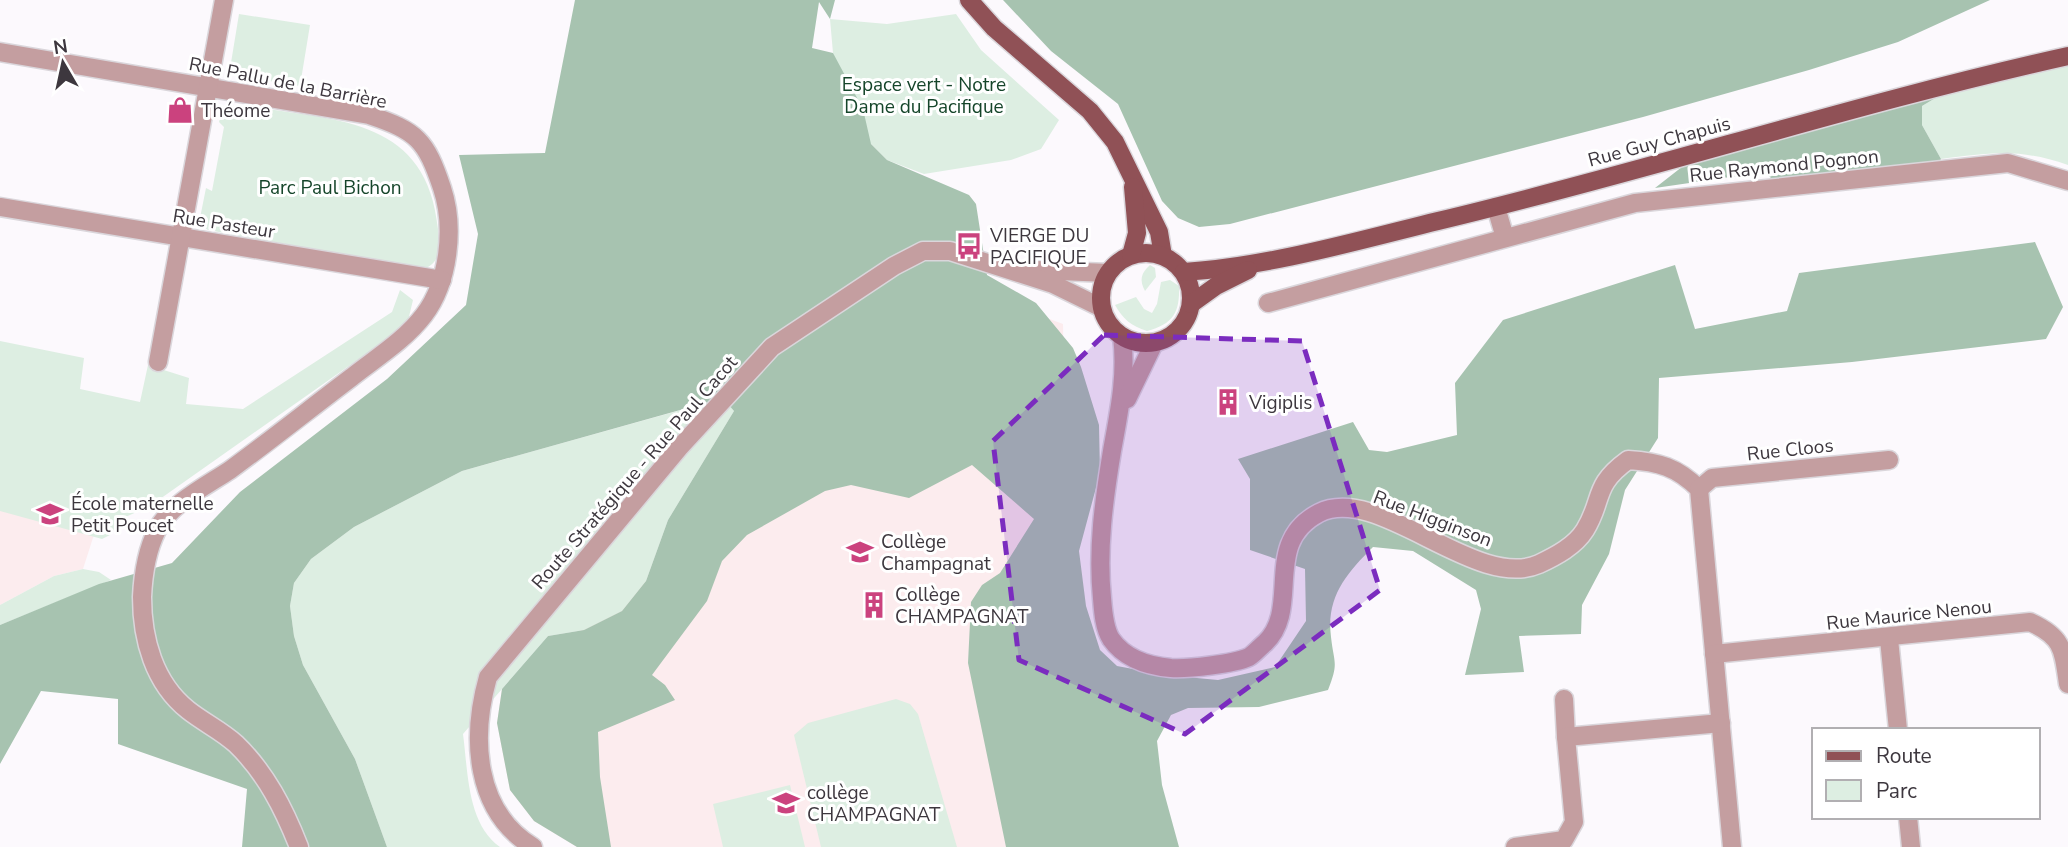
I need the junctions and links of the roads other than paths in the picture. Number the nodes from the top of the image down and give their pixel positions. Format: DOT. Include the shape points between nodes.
graph roads {
  1 [pos="224,0"];
  2 [pos="969,0"];
  3 [pos="0,52"];
  4 [pos="2068,56"];
  5 [pos="210,88"];
  6 [pos="1132,173"];
  7 [pos="2068,181"];
  8 [pos="0,207"];
  9 [pos="1496,207"];
  10 [pos="182,237"];
  11 [pos="1505,238"];
  12 [pos="1131,256"];
  13 [pos="1163,256"];
  14 [pos="1261,264"];
  15 [pos="998,265"];
  16 [pos="1184,272"];
  17 [pos="1108,273"];
  18 [pos="442,280"];
  19 [pos="1268,303"];
  20 [pos="1191,304"];
  21 [pos="1102,308"];
  22 [pos="1122,336"];
  23 [pos="1154,342"];
  24 [pos="158,362"];
  25 [pos="1121,412"];
  26 [pos="1889,460"];
  27 [pos="1699,489"];
  28 [pos="1889,639"];
  29 [pos="1714,654"];
  30 [pos="2068,684"];
  31 [pos="1563,699"];
  32 [pos="1721,723"];
  33 [pos="1898,728"];
  34 [pos="1566,737"];
  35 [pos="1908,819"];
  36 [pos="299,847"];
  37 [pos="533,847"];
  38 [pos="1515,847"];
  39 [pos="1732,847"];
  40 [pos="1911,847"];
  1 -- 5 [label="street"];
  2 -- 6 [label="main road" via="1090,111"];
  3 -- 5 [label="street, Rue Pallu de la Barrière"];
  4 -- 9 [label="main road, Rue Guy Chapuis" via="1969,78"];
  5 -- 10 [label="street"];
  5 -- 18 [label="street, Rue Pallu de la Barrière" via="369,115 417,136 443,191 449,227"];
  6 -- 12 [label="main road" via="1137,233"];
  6 -- 13 [label="main road" via="1159,232"];
  7 -- 11 [label="street, Rue Raymond Pognon" via="2008,163 1636,203"];
  8 -- 10 [label="street, Rue Pasteur"];
  9 -- 11 [label="street"];
  9 -- 14 [label="main road, Rue Guy Chapuis"];
  10 -- 18 [label="street, Rue Pasteur"];
  10 -- 24 [label="street"];
  11 -- 19 [label="street, Rue Raymond Pognon"];
  12 -- 13 [label="main road"];
  12 -- 17 [label="main road"];
  13 -- 16 [label="main road"];
  14 -- 16 [label="main road, Rue Guy Chapuis"];
  14 -- 20 [label="main road, Rue Guy Chapuis"];
  15 -- 17 [label="street, Route Stratégique - Rue Paul Cacot"];
  15 -- 21 [label="street, Route Stratégique - Rue Paul Cacot"];
  15 -- 37 [label="street, Route Stratégique - Rue Paul Cacot" via="950,251 923,251 772,347 679,448 515,641 488,677 477,741 482,776 495,808 513,835"];
  16 -- 20 [label="main road"];
  17 -- 21 [label="main road"];
  18 -- 36 [label="street" via="423,316 397,341 177,507 157,529 146,563 142,597 145,640 158,674 186,708 235,744 268,783"];
  20 -- 23 [label="main road" via="1179,329"];
  21 -- 22 [label="main road"];
  22 -- 23 [label="main road"];
  22 -- 25 [label="street, Rue Higginson"];
  23 -- 25 [label="street, Rue Higginson"];
  25 -- 27 [label="street, Rue Higginson" via="1107,482 1099,566 1103,615 1111,638 1128,656 1151,666 1176,668 1248,657 1268,640 1280,620 1284,563 1293,537 1321,512 1342,508 1376,514 1444,547 1517,568 1536,565 1568,548 1585,529 1604,482 1629,460 1674,468"];
  26 -- 27 [label="street, Rue Cloos" via="1712,478"];
  27 -- 29 [label="street"];
  28 -- 29 [label="street, Rue Maurice Nenou"];
  28 -- 30 [label="street, Rue Maurice Nenou" via="2030,622 2051,631 2064,653"];
  28 -- 33 [label="street"];
  29 -- 32 [label="street"];
  31 -- 34 [label="street"];
  32 -- 34 [label="street"];
  32 -- 39 [label="street"];
  34 -- 38 [label="street" via="1574,822 1564,839"];
  35 -- 40 [label="street"];
}
